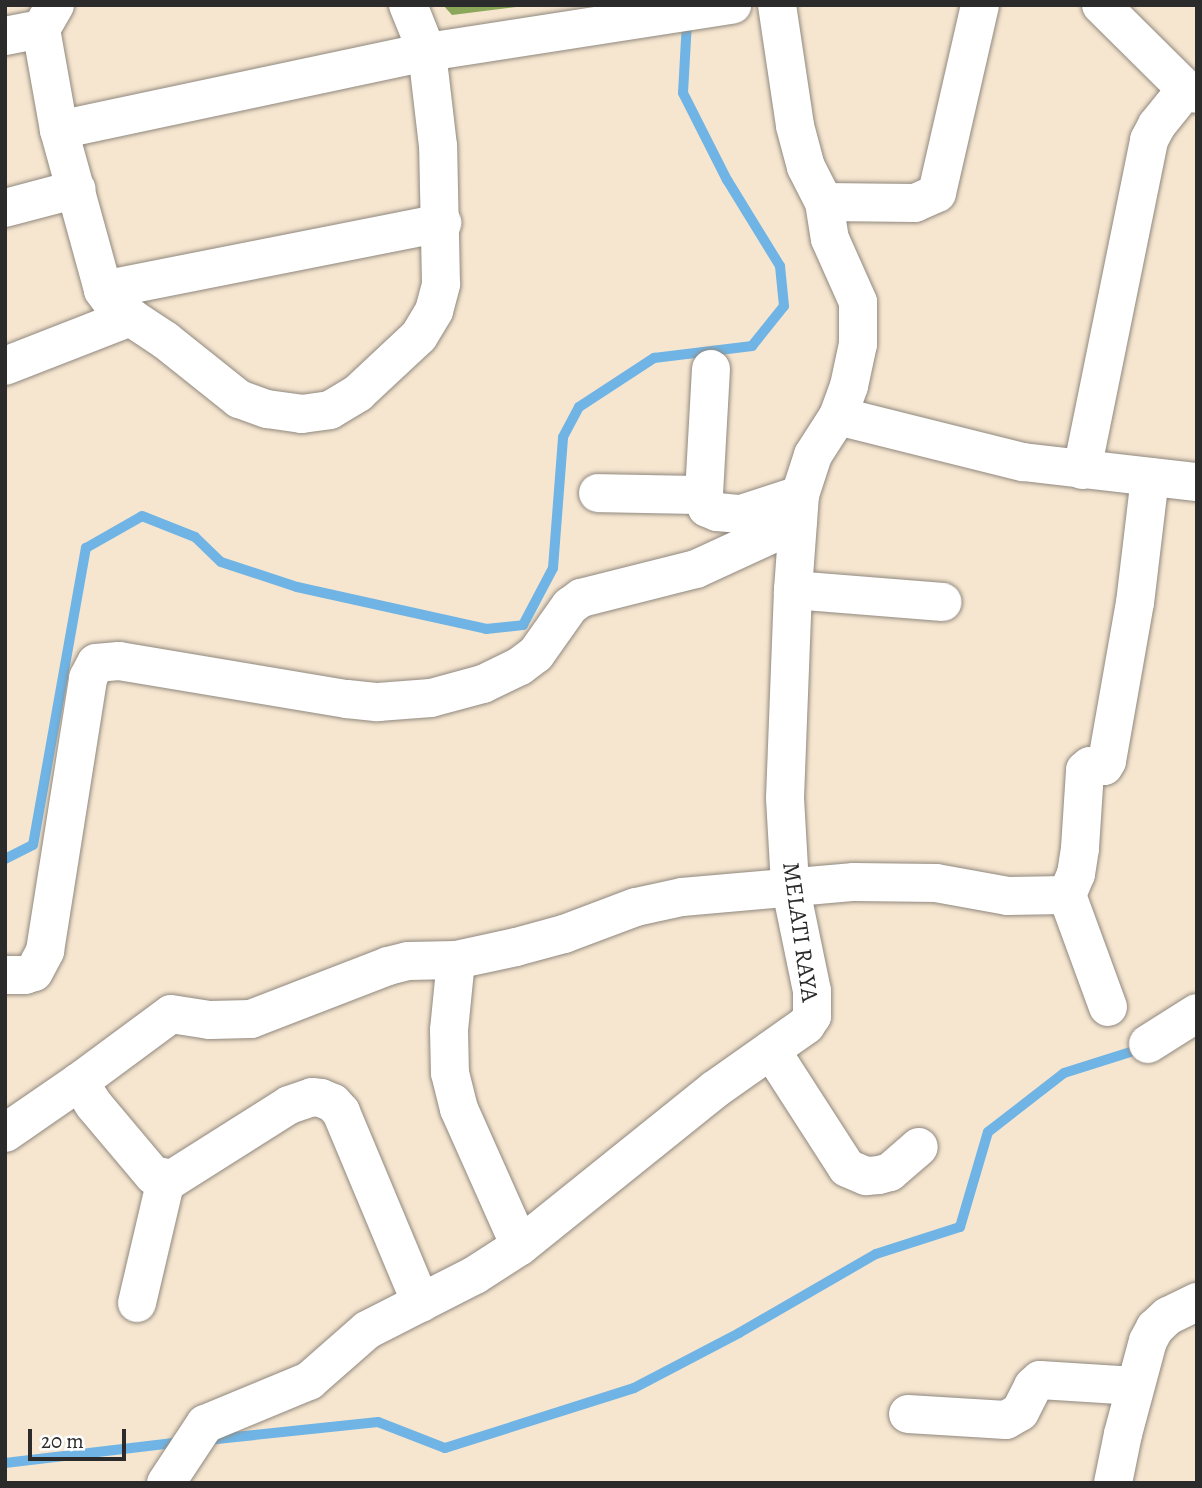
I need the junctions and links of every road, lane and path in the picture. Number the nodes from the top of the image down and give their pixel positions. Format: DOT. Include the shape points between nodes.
graph roads {
  1 [pos="408,5"];
  2 [pos="777,5"];
  3 [pos="980,5"];
  4 [pos="1101,5"];
  5 [pos="723,8"];
  6 [pos="34,24"];
  7 [pos="427,52"];
  8 [pos="1192,92"];
  9 [pos="59,130"];
  10 [pos="77,190"];
  11 [pos="824,202"];
  12 [pos="5,208"];
  13 [pos="442,223"];
  14 [pos="103,290"];
  15 [pos="131,317"];
  16 [pos="5,366"];
  17 [pos="711,369"];
  18 [pos="838,416"];
  19 [pos="1082,470"];
  20 [pos="1150,477"];
  21 [pos="1197,481"];
  22 [pos="598,493"];
  23 [pos="704,495"];
  24 [pos="799,508"];
  25 [pos="793,590"];
  26 [pos="943,601"];
  27 [pos="790,885"];
  28 [pos="1067,895"];
  29 [pos="455,969"];
  30 [pos="5,975"];
  31 [pos="1108,1007"];
  32 [pos="1197,1013"];
  33 [pos="1148,1044"];
  34 [pos="771,1050"];
  35 [pos="79,1082"];
  36 [pos="5,1133"];
  37 [pos="919,1147"];
  38 [pos="166,1179"];
  39 [pos="520,1246"];
  40 [pos="1197,1302"];
  41 [pos="137,1303"];
  42 [pos="421,1303"];
  43 [pos="1135,1386"];
  44 [pos="908,1414"];
  45 [pos="166,1483"];
  46 [pos="1114,1483"];
  1 -- 7 [label="street"];
  2 -- 11 [label="street, MELATI RAYA" via="795,126 806,167"];
  3 -- 11 [label="street" via="937,193 915,203"];
  4 -- 8 [label="street"];
  5 -- 7 [label="street"];
  6 -- 9 [label="street"];
  7 -- 9 [label="street"];
  7 -- 13 [label="street"];
  8 -- 19 [label="street" via="1157,125 1149,140"];
  9 -- 10 [label="street"];
  10 -- 12 [label="street"];
  10 -- 14 [label="street"];
  11 -- 18 [label="street, MELATI RAYA" via="830,239 852,285 859,323 855,365"];
  13 -- 14 [label="street"];
  13 -- 15 [label="street" via="441,284 434,311 419,336 394,362 330,410 302,414 239,399"];
  14 -- 15 [label="street" via="115,307"];
  15 -- 16 [label="street"];
  17 -- 23 [label="street"];
  18 -- 19 [label="street" via="966,450"];
  18 -- 24 [label="street, MELATI RAYA" via="813,455"];
  19 -- 20 [label="street"];
  20 -- 21 [label="street"];
  20 -- 28 [label="street" via="1135,603 1107,761 1085,770 1080,848"];
  22 -- 23 [label="street"];
  23 -- 24 [label="street" via="710,510 741,514"];
  24 -- 25 [label="street, MELATI RAYA"];
  24 -- 30 [label="street" via="696,569 581,598 570,606 536,654 520,666 483,684 431,698 347,699 119,661 96,663 88,678 45,951 34,972"];
  25 -- 26 [label="street"];
  25 -- 27 [label="street, MELATI RAYA" via="785,798"];
  27 -- 28 [label="street" via="936,883 1008,896"];
  27 -- 29 [label="street" via="636,907"];
  27 -- 34 [label="street, MELATI RAYA" via="813,1005 806,1025"];
  28 -- 31 [label="street"];
  29 -- 35 [label="street" via="408,961 251,1019 210,1020 171,1014"];
  29 -- 39 [label="street" via="450,1073 459,1109"];
  32 -- 33 [label="street"];
  34 -- 37 [label="street" via="847,1168 866,1176 890,1172"];
  34 -- 39 [label="street, MELATI RAYA" via="713,1090"];
  35 -- 36 [label="street"];
  35 -- 38 [label="street" via="153,1175"];
  38 -- 41 [label="street"];
  38 -- 42 [label="street" via="289,1105 312,1097 332,1103 341,1112"];
  39 -- 42 [label="street, MELATI RAYA"];
  40 -- 43 [label="street" via="1155,1328"];
  42 -- 45 [label="street, MELATI RAYA" via="367,1330 309,1381 197,1438"];
  43 -- 44 [label="street" via="1040,1380 1020,1412 1006,1420"];
  43 -- 46 [label="street"];
}
